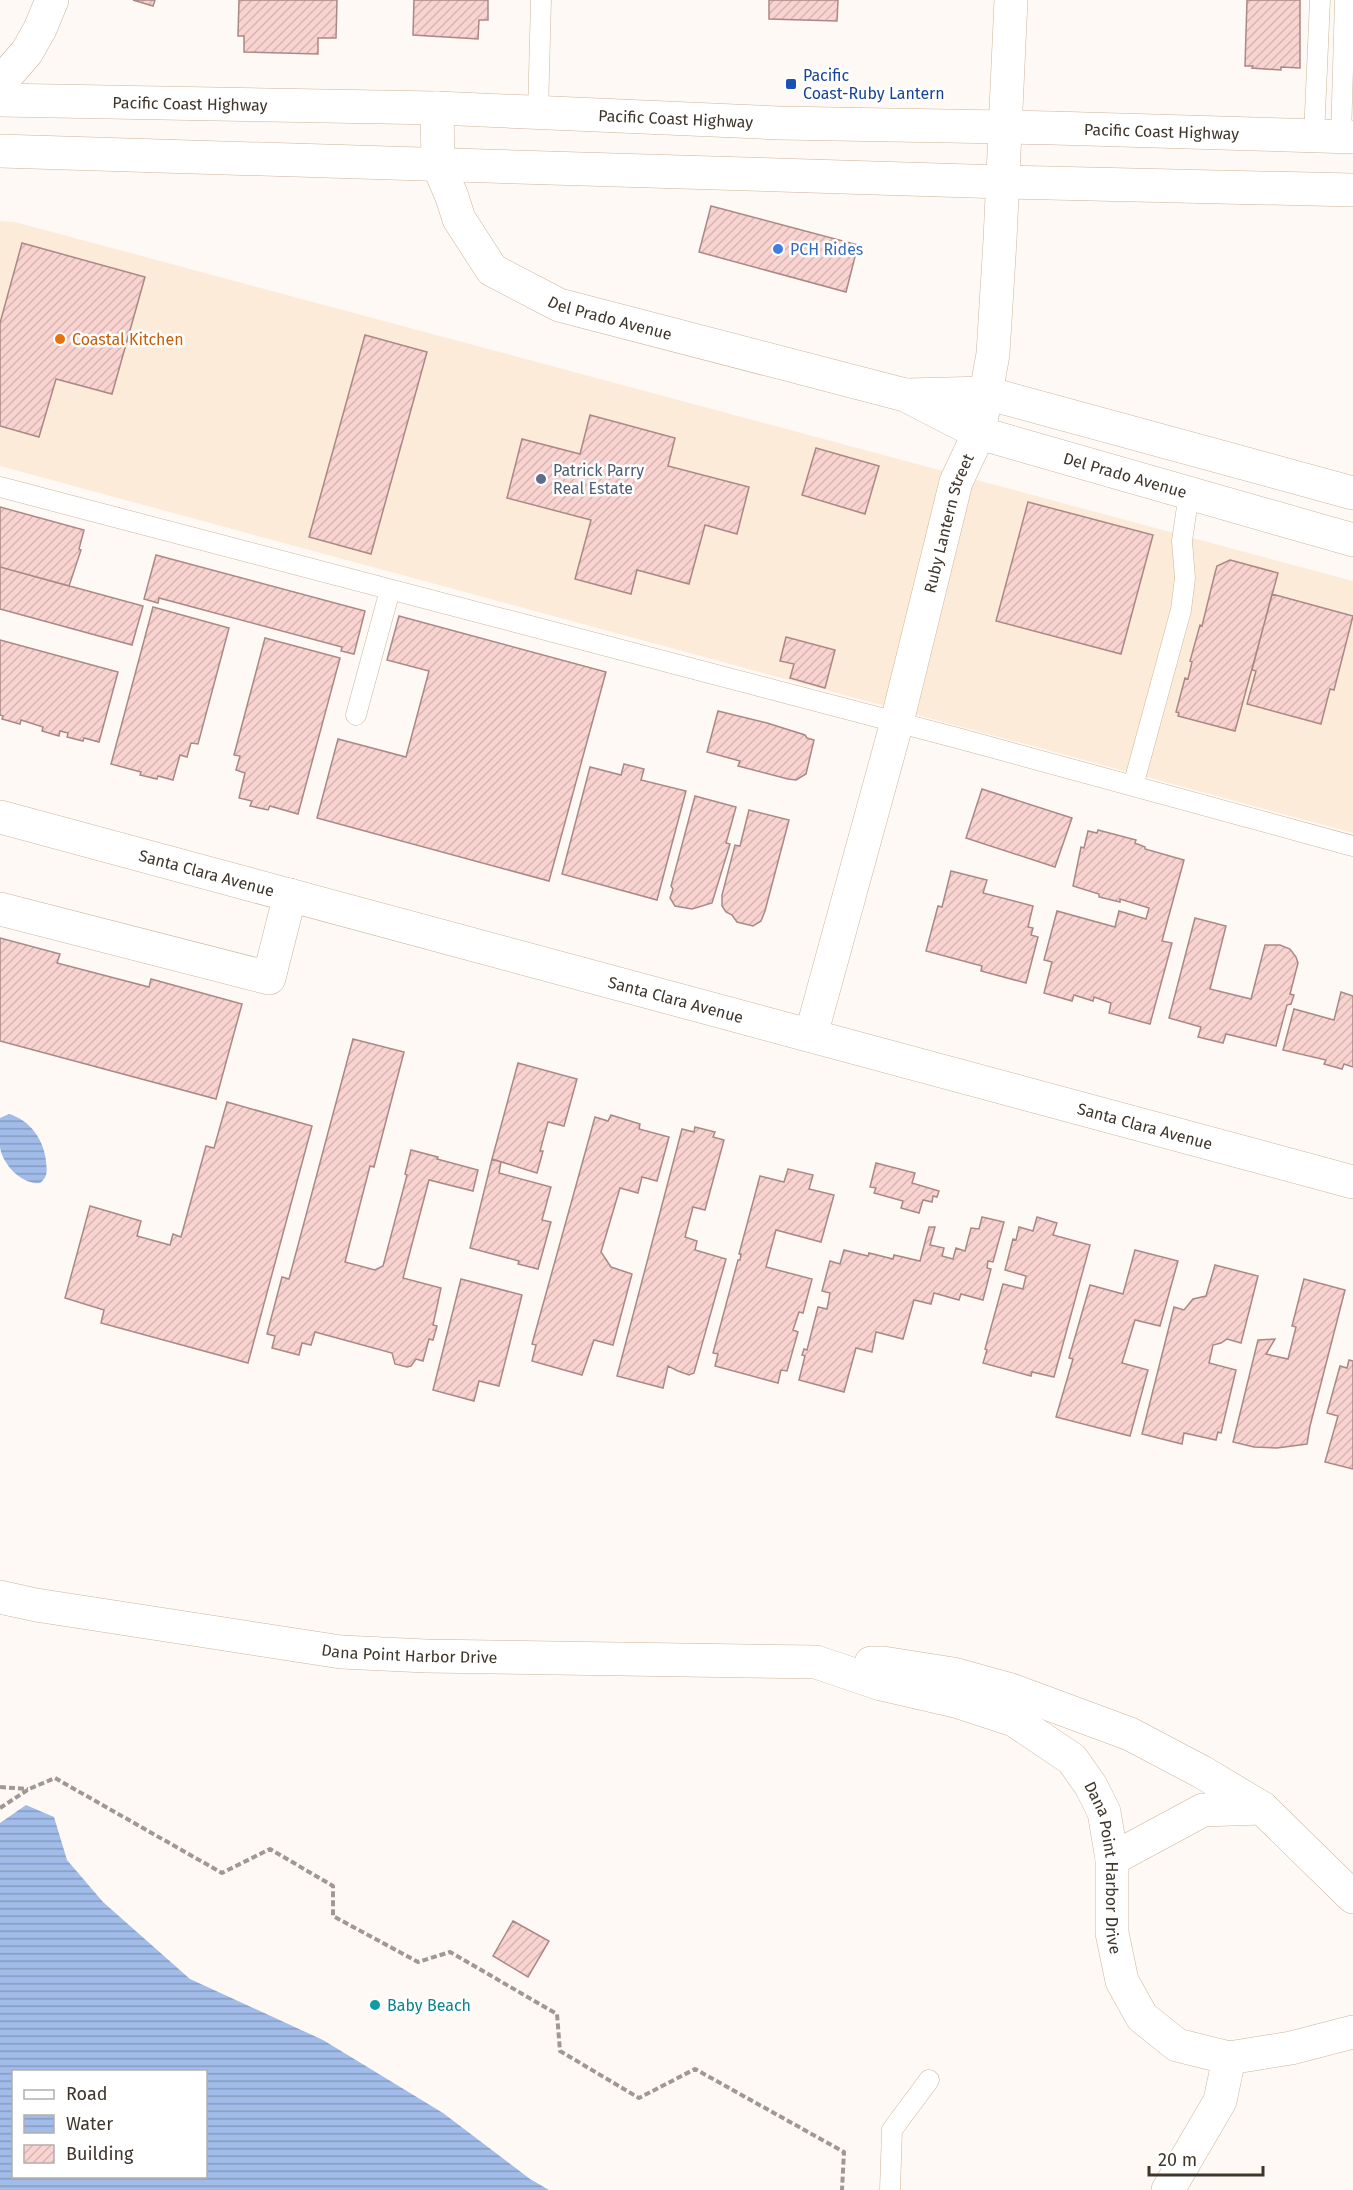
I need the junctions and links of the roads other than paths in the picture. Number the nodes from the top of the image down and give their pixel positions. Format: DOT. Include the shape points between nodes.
graph roads {
  1 [pos="52,0"];
  2 [pos="541,0"];
  3 [pos="1011,0"];
  4 [pos="1320,0"];
  5 [pos="1345,0"];
  6 [pos="0,83"];
  7 [pos="0,100"];
  8 [pos="437,108"];
  9 [pos="538,112"];
  10 [pos="1005,127"];
  11 [pos="1336,137"];
  12 [pos="0,151"];
  13 [pos="438,164"];
  14 [pos="1003,182"];
  15 [pos="1353,190"];
  16 [pos="986,393"];
  17 [pos="905,395"];
  18 [pos="979,433"];
  19 [pos="0,487"];
  20 [pos="1189,493"];
  21 [pos="1353,493"];
  22 [pos="1353,540"];
  23 [pos="390,590"];
  24 [pos="356,716"];
  25 [pos="897,722"];
  26 [pos="1133,786"];
  27 [pos="0,817"];
  28 [pos="1353,846"];
  29 [pos="290,895"];
  30 [pos="0,909"];
  31 [pos="811,1035"];
  32 [pos="1353,1182"];
  33 [pos="0,1597"];
  34 [pos="825,1663"];
  35 [pos="1262,1808"];
  36 [pos="1112,1859"];
  37 [pos="1353,1897"];
  38 [pos="1353,2032"];
  39 [pos="1229,2058"];
  40 [pos="929,2080"];
  41 [pos="890,2190"];
  42 [pos="1168,2190"];
  1 -- 6 [label="main road" via="27,52"];
  2 -- 9 [label="lane"];
  3 -- 10 [label="main road, Ruby Lantern Street"];
  4 -- 11 [label="lane"];
  5 -- 11 [label="lane"];
  7 -- 8 [label="main road, Pacific Coast Highway"];
  8 -- 9 [label="main road, Pacific Coast Highway"];
  8 -- 13 [label="main road, Del Prado Avenue"];
  9 -- 10 [label="main road, Pacific Coast Highway" via="779,123"];
  10 -- 11 [label="main road, Pacific Coast Highway"];
  10 -- 14 [label="main road, Ruby Lantern Street"];
  12 -- 13 [label="main road"];
  13 -- 14 [label="main road"];
  13 -- 17 [label="main road, Del Prado Avenue" via="459,219 492,270 559,305"];
  14 -- 15 [label="main road"];
  14 -- 16 [label="main road, Ruby Lantern Street" via="993,354"];
  16 -- 17 [label="main road, Del Prado Avenue"];
  16 -- 18 [label="main road, Ruby Lantern Street"];
  16 -- 21 [label="main road, Del Prado Avenue"];
  17 -- 18 [label="main road, Del Prado Avenue"];
  18 -- 20 [label="main road, Del Prado Avenue"];
  18 -- 25 [label="main road, Ruby Lantern Street" via="956,483"];
  19 -- 23 [label="lane"];
  20 -- 22 [label="main road, Del Prado Avenue"];
  20 -- 26 [label="lane" via="1182,541 1185,578 1181,610"];
  23 -- 24 [label="lane"];
  23 -- 25 [label="lane"];
  25 -- 26 [label="lane"];
  25 -- 31 [label="main road, Ruby Lantern Street"];
  26 -- 28 [label="lane"];
  27 -- 29 [label="main road, Santa Clara Avenue"];
  29 -- 30 [label="main road" via="269,978"];
  29 -- 31 [label="main road, Santa Clara Avenue"];
  31 -- 32 [label="main road, Santa Clara Avenue"];
  33 -- 34 [label="main road, Dana Point Harbor Drive" via="341,1652"];
  34 -- 35 [label="main road, Dana Point Harbor Drive" via="883,1663 953,1674 1011,1690 1130,1734"];
  34 -- 36 [label="main road, Dana Point Harbor Drive" via="1014,1720 1072,1759 1104,1812"];
  35 -- 36 [label="main road" via="1203,1810"];
  35 -- 37 [label="main road, Dana Point Harbor Drive"];
  36 -- 39 [label="main road, Dana Point Harbor Drive" via="1112,1933 1122,1981 1142,2018 1177,2044"];
  38 -- 39 [label="main road, Dana Point Harbor Drive"];
  39 -- 42 [label="main road" via="1220,2101"];
  40 -- 41 [label="lane" via="892,2130"];
}
